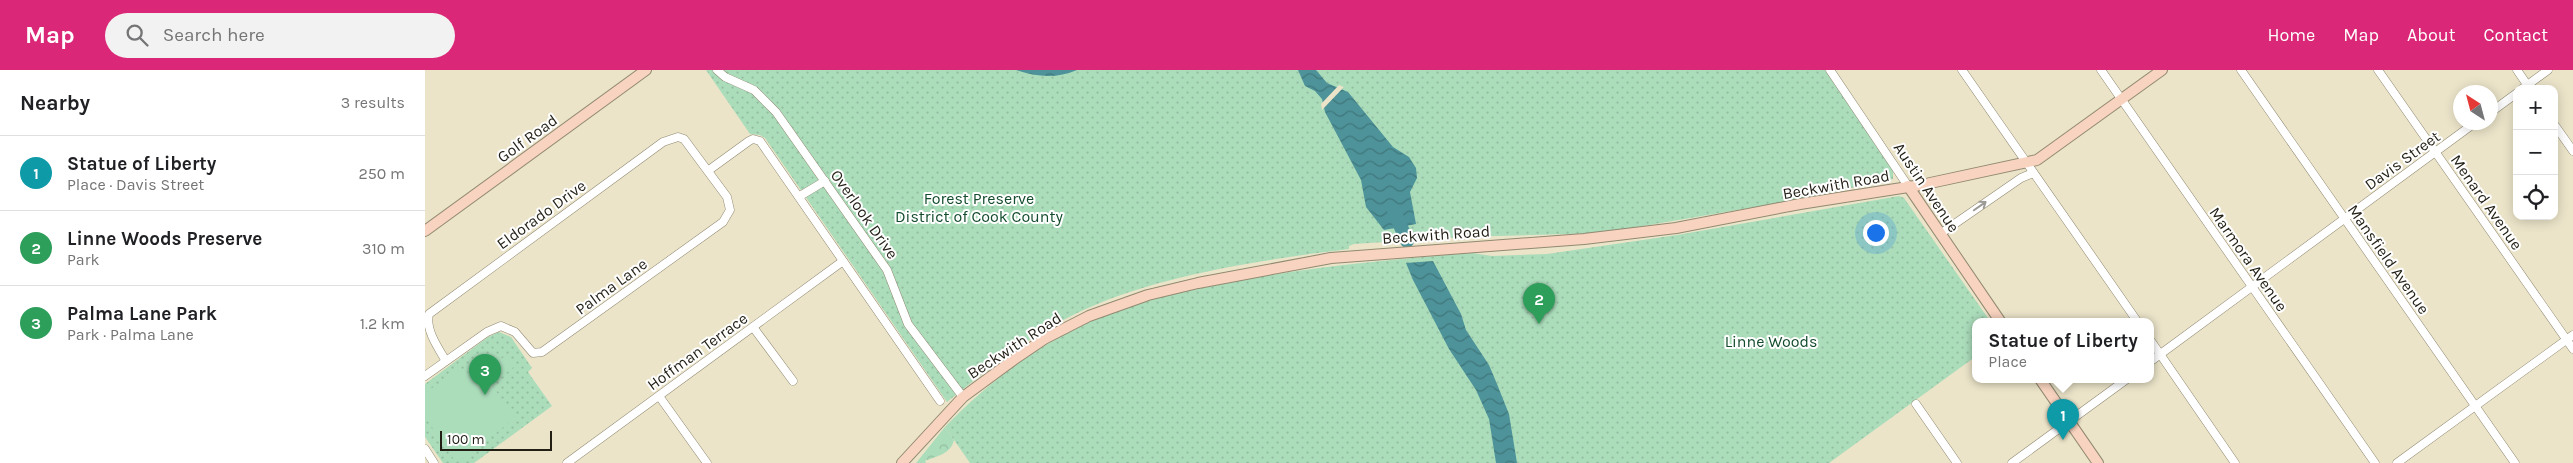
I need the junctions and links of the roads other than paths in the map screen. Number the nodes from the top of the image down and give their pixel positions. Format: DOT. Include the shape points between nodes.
graph roads {
  1 [pos="646,70"];
  2 [pos="717,70"];
  3 [pos="1830,70"];
  4 [pos="1962,70"];
  5 [pos="2101,70"];
  6 [pos="2162,70"];
  7 [pos="2241,70"];
  8 [pos="2378,70"];
  9 [pos="2517,70"];
  10 [pos="2548,70"];
  11 [pos="2524,85"];
  12 [pos="2530,85"];
  13 [pos="2513,96"];
  14 [pos="2121,99"];
  15 [pos="2498,107"];
  16 [pos="2465,130"];
  17 [pos="2558,130"];
  18 [pos="2573,151"];
  19 [pos="2435,152"];
  20 [pos="2026,163"];
  21 [pos="709,170"];
  22 [pos="2033,173"];
  23 [pos="825,181"];
  24 [pos="1908,186"];
  25 [pos="799,196"];
  26 [pos="2345,219"];
  27 [pos="425,231"];
  28 [pos="1940,234"];
  29 [pos="843,261"];
  30 [pos="2252,287"];
  31 [pos="1998,318"];
  32 [pos="2135,318"];
  33 [pos="753,327"];
  34 [pos="2570,337"];
  35 [pos="2154,345"];
  36 [pos="2573,350"];
  37 [pos="2160,354"];
  38 [pos="2154,359"];
  39 [pos="446,360"];
  40 [pos="425,376"];
  41 [pos="793,381"];
  42 [pos="2043,383"];
  43 [pos="2121,383"];
  44 [pos="659,396"];
  45 [pos="963,398"];
  46 [pos="940,401"];
  47 [pos="1916,404"];
  48 [pos="2475,406"];
  49 [pos="2069,421"];
  50 [pos="425,450"];
  51 [pos="569,462"];
  52 [pos="434,463"];
  53 [pos="707,463"];
  54 [pos="902,463"];
  55 [pos="1957,463"];
  56 [pos="2012,463"];
  57 [pos="2098,463"];
  58 [pos="2235,463"];
  59 [pos="2375,463"];
  60 [pos="2397,463"];
  61 [pos="2515,463"];
  1 -- 27 [label="street, Golf Road"];
  2 -- 23 [label="street, Overlook Drive" via="765,99"];
  3 -- 24 [label="street, Austin Avenue"];
  4 -- 20 [label="street"];
  5 -- 14 [label="street, Marmora Avenue"];
  6 -- 14 [label="street, Beckwith Road"];
  7 -- 26 [label="street, Mansfield Avenue"];
  8 -- 19 [label="street, Menard Avenue"];
  9 -- 11 [label="street"];
  10 -- 12 [label="street"];
  13 -- 15 [label="street"];
  14 -- 20 [label="street, Beckwith Road" via="2037,160"];
  14 -- 30 [label="street, Marmora Avenue"];
  16 -- 19 [label="street, Davis Street"];
  17 -- 18 [label="street"];
  19 -- 26 [label="street, Davis Street"];
  19 -- 34 [label="street, Menard Avenue"];
  20 -- 22 [label="street"];
  20 -- 24 [label="street, Beckwith Road"];
  21 -- 25 [label="street" via="749,140 756,140 765,146"];
  21 -- 39 [label="street, Palma Lane" via="729,203 728,216 723,222 549,348 533,353 515,332 501,326"];
  21 -- 39 [label="street, Eldorado Drive" via="684,139 678,137 663,142 429,314 426,318 427,331"];
  28 -- 22 [label="street, one-way" via="2013,183"];
  22 -- 32 [label="street"];
  23 -- 25 [label="street"];
  23 -- 45 [label="street, Overlook Drive" via="887,270 915,334"];
  24 -- 28 [label="street, Austin Avenue"];
  24 -- 45 [label="street, Beckwith Road" via="1676,228 1584,239 1331,258 1198,283 1115,305 1082,319 1044,339"];
  25 -- 29 [label="street"];
  26 -- 30 [label="street, Davis Street"];
  26 -- 48 [label="street, Mansfield Avenue"];
  28 -- 31 [label="street, Austin Avenue"];
  29 -- 33 [label="street, Hoffman Terrace"];
  29 -- 46 [label="street"];
  30 -- 37 [label="street, Davis Street"];
  30 -- 59 [label="street, Marmora Avenue"];
  33 -- 41 [label="street"];
  33 -- 44 [label="street, Hoffman Terrace"];
  34 -- 36 [label="street, Menard Avenue"];
  34 -- 48 [label="street"];
  35 -- 37 [label="street"];
  37 -- 38 [label="street, Davis Street"];
  37 -- 58 [label="street"];
  39 -- 40 [label="street, Palma Lane"];
  42 -- 49 [label="street"];
  43 -- 49 [label="street"];
  44 -- 51 [label="street, Hoffman Terrace"];
  44 -- 53 [label="street"];
  45 -- 54 [label="street, Beckwith Road"];
  47 -- 55 [label="street"];
  48 -- 60 [label="street"];
  48 -- 61 [label="street, Mansfield Avenue"];
  49 -- 56 [label="street"];
  49 -- 57 [label="street"];
  50 -- 52 [label="street"];
}
